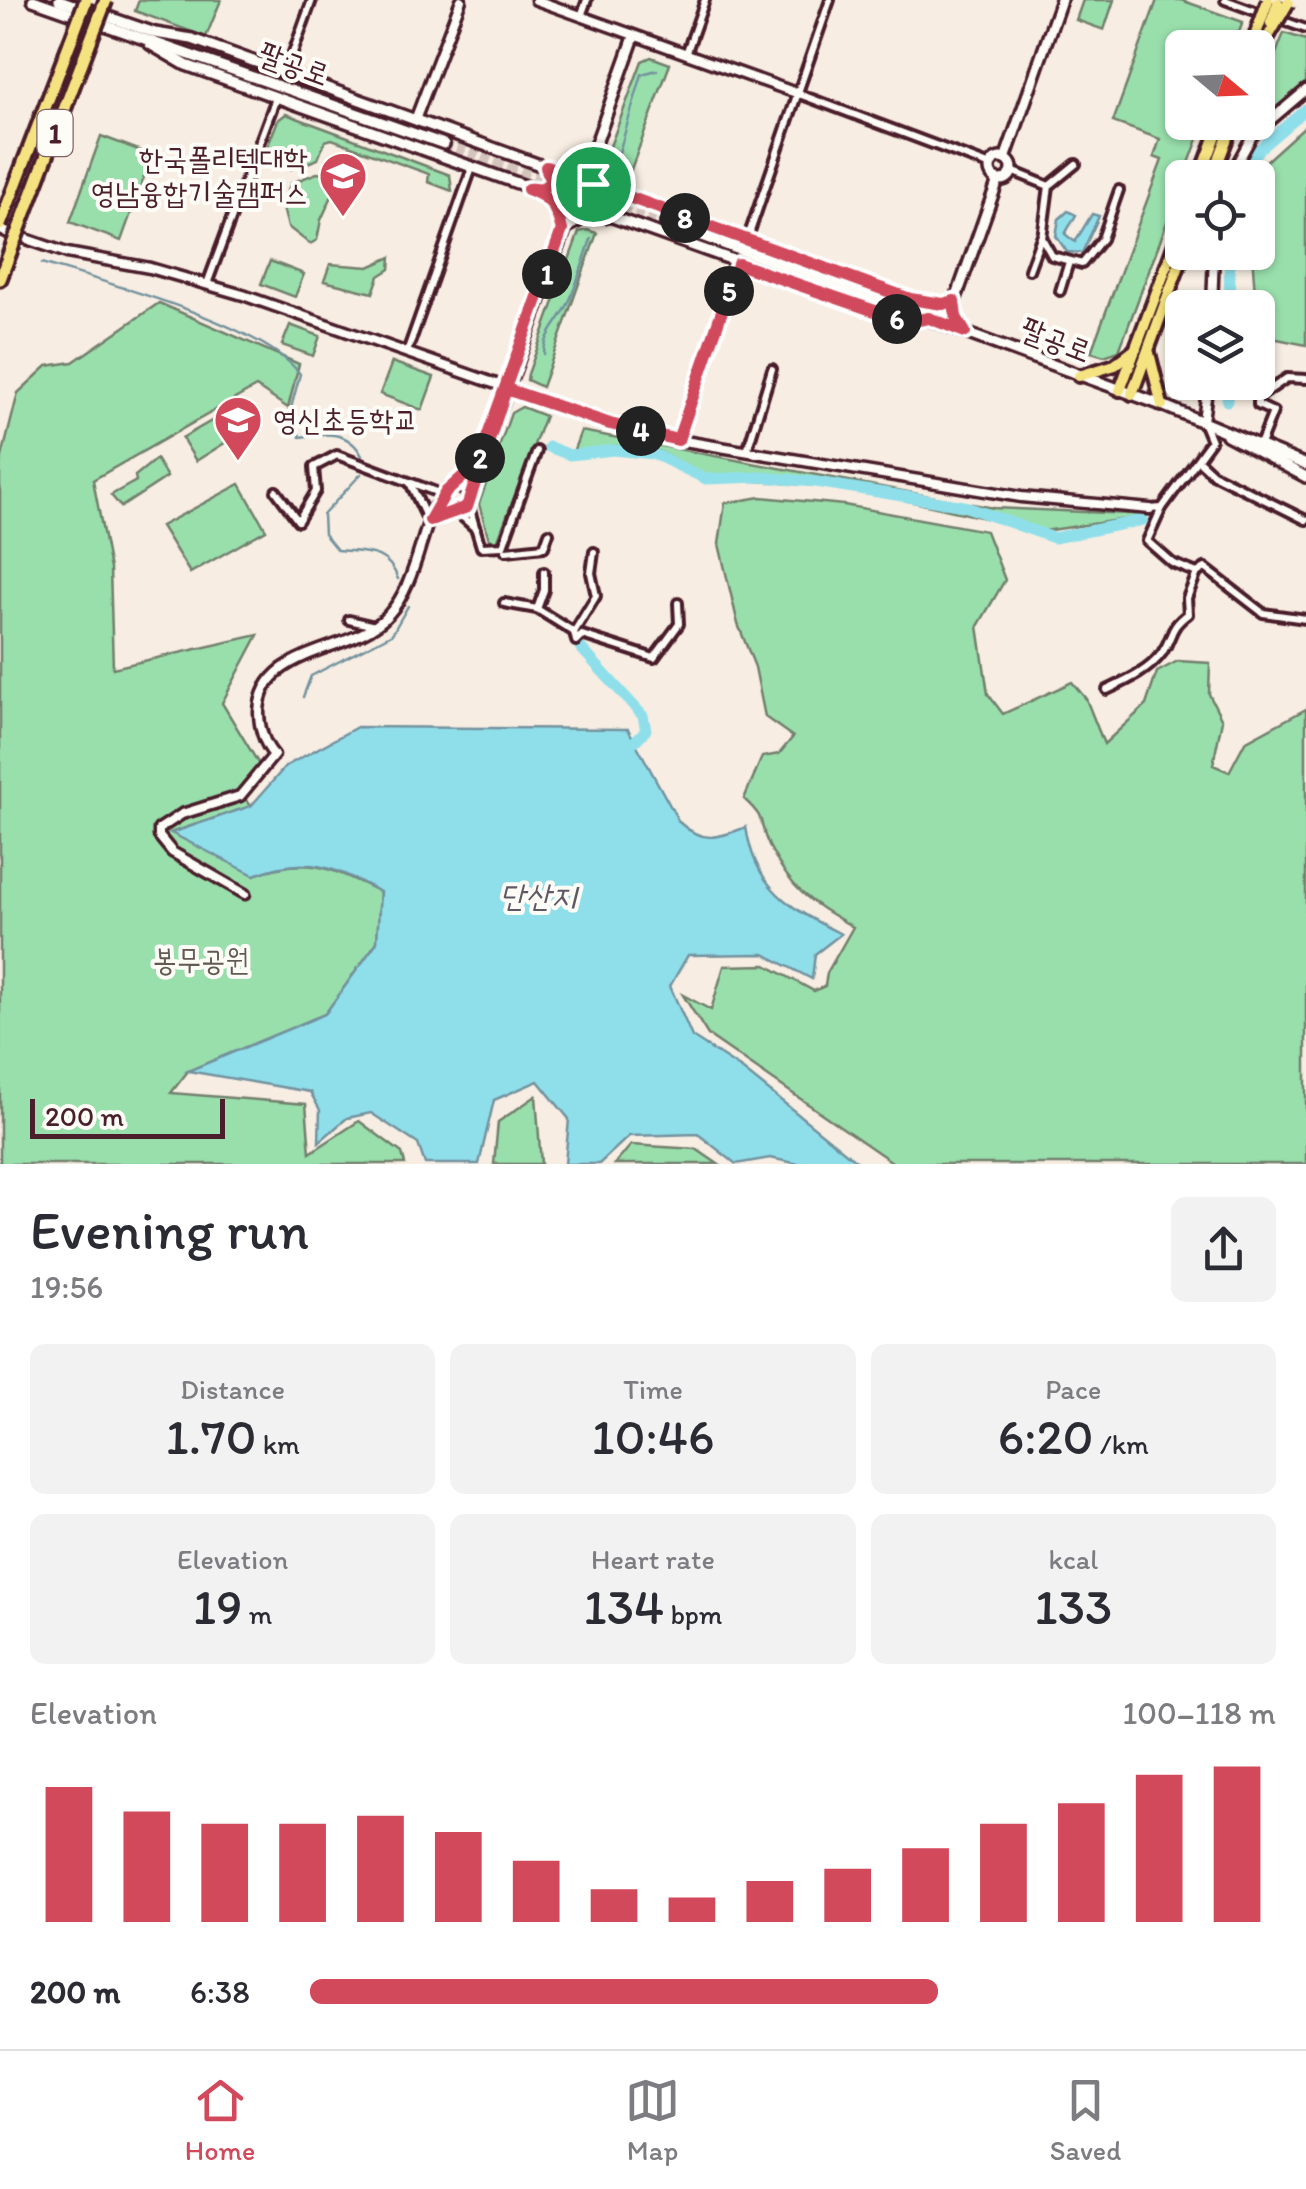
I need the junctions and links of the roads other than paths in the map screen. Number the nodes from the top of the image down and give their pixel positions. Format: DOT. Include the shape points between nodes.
graph roads {
  1 [pos="33,0"];
  2 [pos="59,0"];
  3 [pos="86,0"];
  4 [pos="106,0"];
  5 [pos="312,0"];
  6 [pos="460,0"];
  7 [pos="536,0"];
  8 [pos="588,0"];
  9 [pos="705,0"];
  10 [pos="830,0"];
  11 [pos="1062,0"];
  12 [pos="1225,0"];
  13 [pos="1276,1"];
  14 [pos="47,2"];
  15 [pos="581,18"];
  16 [pos="1306,29"];
  17 [pos="1264,30"];
  18 [pos="1264,30"];
  19 [pos="155,33"];
  20 [pos="634,37"];
  21 [pos="150,44"];
  22 [pos="184,51"];
  23 [pos="686,54"];
  24 [pos="286,74"];
  25 [pos="1306,90"];
  26 [pos="798,94"];
  27 [pos="276,98"];
  28 [pos="415,120"];
  29 [pos="444,144"];
  30 [pos="590,155"];
  31 [pos="1006,159"];
  32 [pos="1239,160"];
  33 [pos="1076,164"];
  34 [pos="991,166"];
  35 [pos="472,168"];
  36 [pos="551,169"];
  37 [pos="1012,172"];
  38 [pos="998,180"];
  39 [pos="579,185"];
  40 [pos="1049,186"];
  41 [pos="603,188"];
  42 [pos="528,189"];
  43 [pos="1119,190"];
  44 [pos="622,195"];
  45 [pos="547,196"];
  46 [pos="572,204"];
  47 [pos="595,212"];
  48 [pos="607,216"];
  49 [pos="2,223"];
  50 [pos="666,223"];
  51 [pos="562,230"];
  52 [pos="1043,232"];
  53 [pos="747,240"];
  54 [pos="1069,262"];
  55 [pos="738,264"];
  56 [pos="1029,270"];
  57 [pos="1168,270"];
  58 [pos="1176,270"];
  59 [pos="0,279"];
  60 [pos="207,284"];
  61 [pos="1060,291"];
  62 [pos="910,299"];
  63 [pos="954,301"];
  64 [pos="929,318"];
  65 [pos="965,332"];
  66 [pos="1143,349"];
  67 [pos="407,352"];
  68 [pos="772,369"];
  69 [pos="1079,376"];
  70 [pos="1306,379"];
  71 [pos="506,389"];
  72 [pos="1126,392"];
  73 [pos="1206,400"];
  74 [pos="1162,405"];
  75 [pos="1203,421"];
  76 [pos="678,440"];
  77 [pos="1261,442"];
  78 [pos="537,450"];
  79 [pos="747,451"];
  80 [pos="1200,462"];
  81 [pos="478,463"];
  82 [pos="1306,465"];
  83 [pos="1306,477"];
  84 [pos="409,482"];
  85 [pos="454,488"];
  86 [pos="276,491"];
  87 [pos="444,497"];
  88 [pos="468,501"];
  89 [pos="1162,508"];
  90 [pos="1150,509"];
  91 [pos="453,512"];
  92 [pos="1306,520"];
  93 [pos="429,522"];
  94 [pos="477,530"];
  95 [pos="550,533"];
  96 [pos="506,551"];
  97 [pos="594,552"];
  98 [pos="544,572"];
  99 [pos="1197,573"];
  100 [pos="678,602"];
  101 [pos="504,603"];
  102 [pos="537,609"];
  103 [pos="349,620"];
  104 [pos="1306,620"];
  105 [pos="376,626"];
  106 [pos="574,632"];
  107 [pos="1107,690"];
  108 [pos="246,894"];
  1 -- 14 [label="main road"];
  2 -- 19 [label="main road"];
  3 -- 49 [label="highway, 1, bridge"];
  4 -- 59 [label="highway, 1, bridge"];
  5 -- 24 [label="street"];
  6 -- 28 [label="street"];
  7 -- 15 [label="street"];
  8 -- 15 [label="street"];
  9 -- 23 [label="street"];
  10 -- 26 [label="street"];
  11 -- 31 [label="main road"];
  12 -- 16 [label="street"];
  13 -- 17 [label="highway, bridge"];
  13 -- 18 [label="highway, bridge"];
  14 -- 21 [label="main road"];
  15 -- 20 [label="street"];
  19 -- 22 [label="main road"];
  19 -- 24 [label="main road" via="192,39"];
  20 -- 23 [label="street"];
  20 -- 30 [label="main road"];
  21 -- 22 [label="main road"];
  21 -- 27 [label="main road" via="186,65"];
  22 -- 29 [label="main road, 팔공로"];
  23 -- 26 [label="street"];
  24 -- 28 [label="main road"];
  25 -- 32 [label="street" via="1252,136"];
  26 -- 34 [label="street"];
  26 -- 53 [label="street"];
  27 -- 35 [label="main road"];
  27 -- 60 [label="street"];
  28 -- 36 [label="main road"];
  30 -- 36 [label="main road"];
  30 -- 39 [label="main road"];
  30 -- 41 [label="main road"];
  31 -- 34 [label="main road"];
  31 -- 37 [label="main road"];
  33 -- 40 [label="street"];
  34 -- 38 [label="main road"];
  35 -- 42 [label="main road"];
  35 -- 67 [label="street"];
  36 -- 39 [label="main road"];
  36 -- 42 [label="main road" via="551,182"];
  37 -- 38 [label="main road"];
  37 -- 40 [label="street"];
  38 -- 63 [label="main road"];
  39 -- 41 [label="main road"];
  39 -- 46 [label="main road"];
  40 -- 52 [label="street"];
  41 -- 44 [label="main road"];
  42 -- 45 [label="main road"];
  43 -- 54 [label="street" via="1091,255 1082,264"];
  44 -- 48 [label="main road" via="609,197"];
  44 -- 53 [label="main road"];
  45 -- 46 [label="main road"];
  45 -- 51 [label="main road"];
  46 -- 47 [label="main road"];
  46 -- 51 [label="main road"];
  47 -- 48 [label="main road"];
  47 -- 51 [label="main road"];
  48 -- 55 [label="main road"];
  49 -- 60 [label="street" via="67,252"];
  50 -- 64 [label="main road, 팔공로"];
  51 -- 71 [label="main road"];
  52 -- 54 [label="street" via="1052,256"];
  52 -- 56 [label="street"];
  53 -- 62 [label="main road"];
  54 -- 61 [label="street"];
  55 -- 64 [label="main road" via="907,322"];
  55 -- 76 [label="street"];
  57 -- 66 [label="highway"];
  58 -- 66 [label="highway"];
  60 -- 67 [label="street"];
  62 -- 63 [label="main road"];
  62 -- 64 [label="main road"];
  63 -- 65 [label="main road"];
  64 -- 65 [label="main road, 팔공로"];
  65 -- 69 [label="main road, 팔공로"];
  66 -- 69 [label="highway"];
  66 -- 72 [label="highway"];
  66 -- 74 [label="highway"];
  67 -- 71 [label="street"];
  68 -- 79 [label="street"];
  69 -- 72 [label="main road, 팔공로"];
  70 -- 77 [label="street" via="1287,378 1258,398 1258,405 1274,412"];
  71 -- 76 [label="street"];
  71 -- 81 [label="main road"];
  72 -- 74 [label="main road, 팔공로"];
  73 -- 75 [label="street"];
  74 -- 75 [label="main road, 팔공로"];
  75 -- 77 [label="main road, 팔공로"];
  75 -- 80 [label="street" via="1211,442"];
  75 -- 83 [label="main road, 팔공로"];
  76 -- 79 [label="street"];
  77 -- 82 [label="main road, 팔공로"];
  78 -- 94 [label="street" via="503,546 481,547"];
  79 -- 90 [label="street" via="1078,506"];
  80 -- 89 [label="street"];
  80 -- 92 [label="street"];
  81 -- 85 [label="main road"];
  81 -- 88 [label="main road"];
  84 -- 86 [label="street" via="337,455 314,467 316,491 298,521"];
  84 -- 87 [label="street"];
  84 -- 93 [label="street"];
  85 -- 87 [label="main road"];
  85 -- 88 [label="main road" via="465,491"];
  87 -- 91 [label="main road"];
  87 -- 93 [label="street"];
  88 -- 91 [label="main road"];
  88 -- 94 [label="street"];
  89 -- 90 [label="street"];
  89 -- 99 [label="street" via="1148,541"];
  91 -- 93 [label="street"];
  91 -- 94 [label="street"];
  93 -- 105 [label="street" via="400,599"];
  95 -- 96 [label="street" via="544,547"];
  97 -- 106 [label="street" via="596,596"];
  98 -- 102 [label="street"];
  99 -- 104 [label="street" via="1205,568 1263,613"];
  99 -- 107 [label="street" via="1188,614 1170,628 1159,658"];
  100 -- 106 [label="street" via="679,624 654,658 582,635 576,641"];
  101 -- 102 [label="street"];
  102 -- 106 [label="street"];
  103 -- 105 [label="street"];
  105 -- 108 [label="street" via="284,666 266,682 259,714 274,755 240,796 182,814 160,829 172,852"];
}
